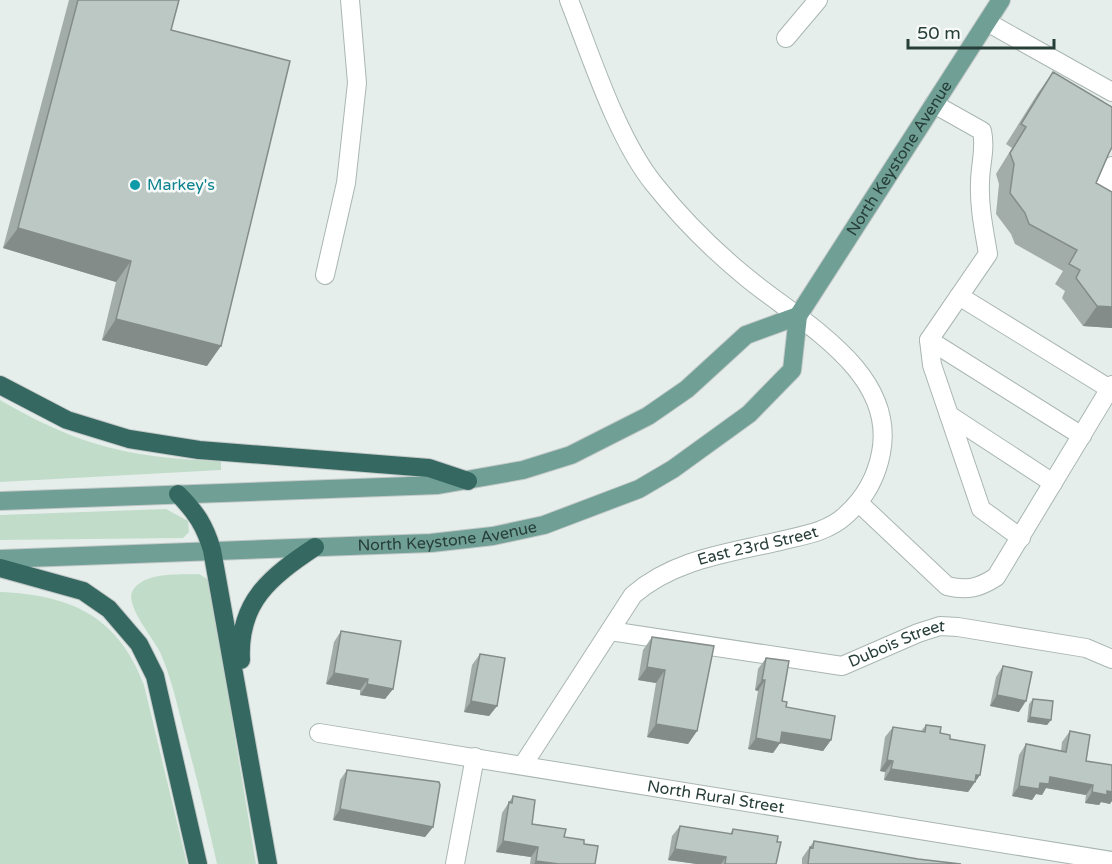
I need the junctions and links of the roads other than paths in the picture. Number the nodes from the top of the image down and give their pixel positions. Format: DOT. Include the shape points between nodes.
graph roads {
  1 [pos="350,0"];
  2 [pos="568,0"];
  3 [pos="818,0"];
  4 [pos="1001,0"];
  5 [pos="987,22"];
  6 [pos="786,38"];
  7 [pos="1112,92"];
  8 [pos="934,104"];
  9 [pos="1112,166"];
  10 [pos="1112,184"];
  11 [pos="325,275"];
  12 [pos="959,296"];
  13 [pos="798,316"];
  14 [pos="929,340"];
  15 [pos="0,385"];
  16 [pos="1111,387"];
  17 [pos="949,415"];
  18 [pos="1082,436"];
  19 [pos="468,481"];
  20 [pos="1053,483"];
  21 [pos="178,494"];
  22 [pos="0,501"];
  23 [pos="859,503"];
  24 [pos="1021,537"];
  25 [pos="315,547"];
  26 [pos="212,550"];
  27 [pos="0,559"];
  28 [pos="0,568"];
  29 [pos="610,631"];
  30 [pos="1112,659"];
  31 [pos="239,698"];
  32 [pos="319,733"];
  33 [pos="475,757"];
  34 [pos="523,765"];
  35 [pos="1112,861"];
  36 [pos="198,864"];
  37 [pos="268,864"];
  38 [pos="455,864"];
  1 -- 11 [label="street" via="357,83 346,183"];
  2 -- 13 [label="street, East 23rd Street" via="632,149 647,174 671,205 746,277"];
  3 -- 6 [label="street"];
  4 -- 5 [label="main road, North Keystone Avenue"];
  5 -- 7 [label="street"];
  5 -- 8 [label="main road, North Keystone Avenue"];
  8 -- 12 [label="street" via="982,131 985,146 980,208 988,254"];
  8 -- 13 [label="main road, North Keystone Avenue"];
  9 -- 10 [label="street" via="1104,178"];
  12 -- 14 [label="street"];
  12 -- 16 [label="street"];
  13 -- 19 [label="main road" via="746,335 687,389 597,444 547,464"];
  13 -- 23 [label="street, East 23rd Street" via="859,370 874,393 882,418 883,445 874,480"];
  13 -- 25 [label="main road, North Keystone Avenue" via="792,370 770,394 706,447 639,489 544,525 493,536 431,543"];
  14 -- 17 [label="street" via="932,365"];
  14 -- 18 [label="street"];
  15 -- 19 [label="highway" via="68,420 129,439 199,450 429,468"];
  16 -- 18 [label="street"];
  17 -- 20 [label="street"];
  17 -- 24 [label="street" via="981,509"];
  18 -- 20 [label="street"];
  19 -- 21 [label="main road"];
  20 -- 24 [label="street"];
  21 -- 22 [label="main road"];
  21 -- 26 [label="highway" via="196,512"];
  23 -- 24 [label="street" via="947,586 963,590 996,577"];
  23 -- 29 [label="street, East 23rd Street" via="839,521 815,533 662,573 633,595"];
  25 -- 26 [label="main road, North Keystone Avenue"];
  25 -- 31 [label="highway" via="276,574 251,605 241,634"];
  26 -- 27 [label="main road, North Keystone Avenue"];
  26 -- 31 [label="highway"];
  28 -- 36 [label="highway" via="83,591 109,609 139,644 154,676"];
  29 -- 30 [label="street, Dubois Street" via="842,666 918,633 940,626 958,627 1086,648"];
  29 -- 34 [label="street, East 23rd Street"];
  31 -- 37 [label="highway"];
  32 -- 33 [label="street, North Rural Street"];
  33 -- 34 [label="street, North Rural Street"];
  33 -- 38 [label="street"];
  34 -- 35 [label="street, North Rural Street"];
}
